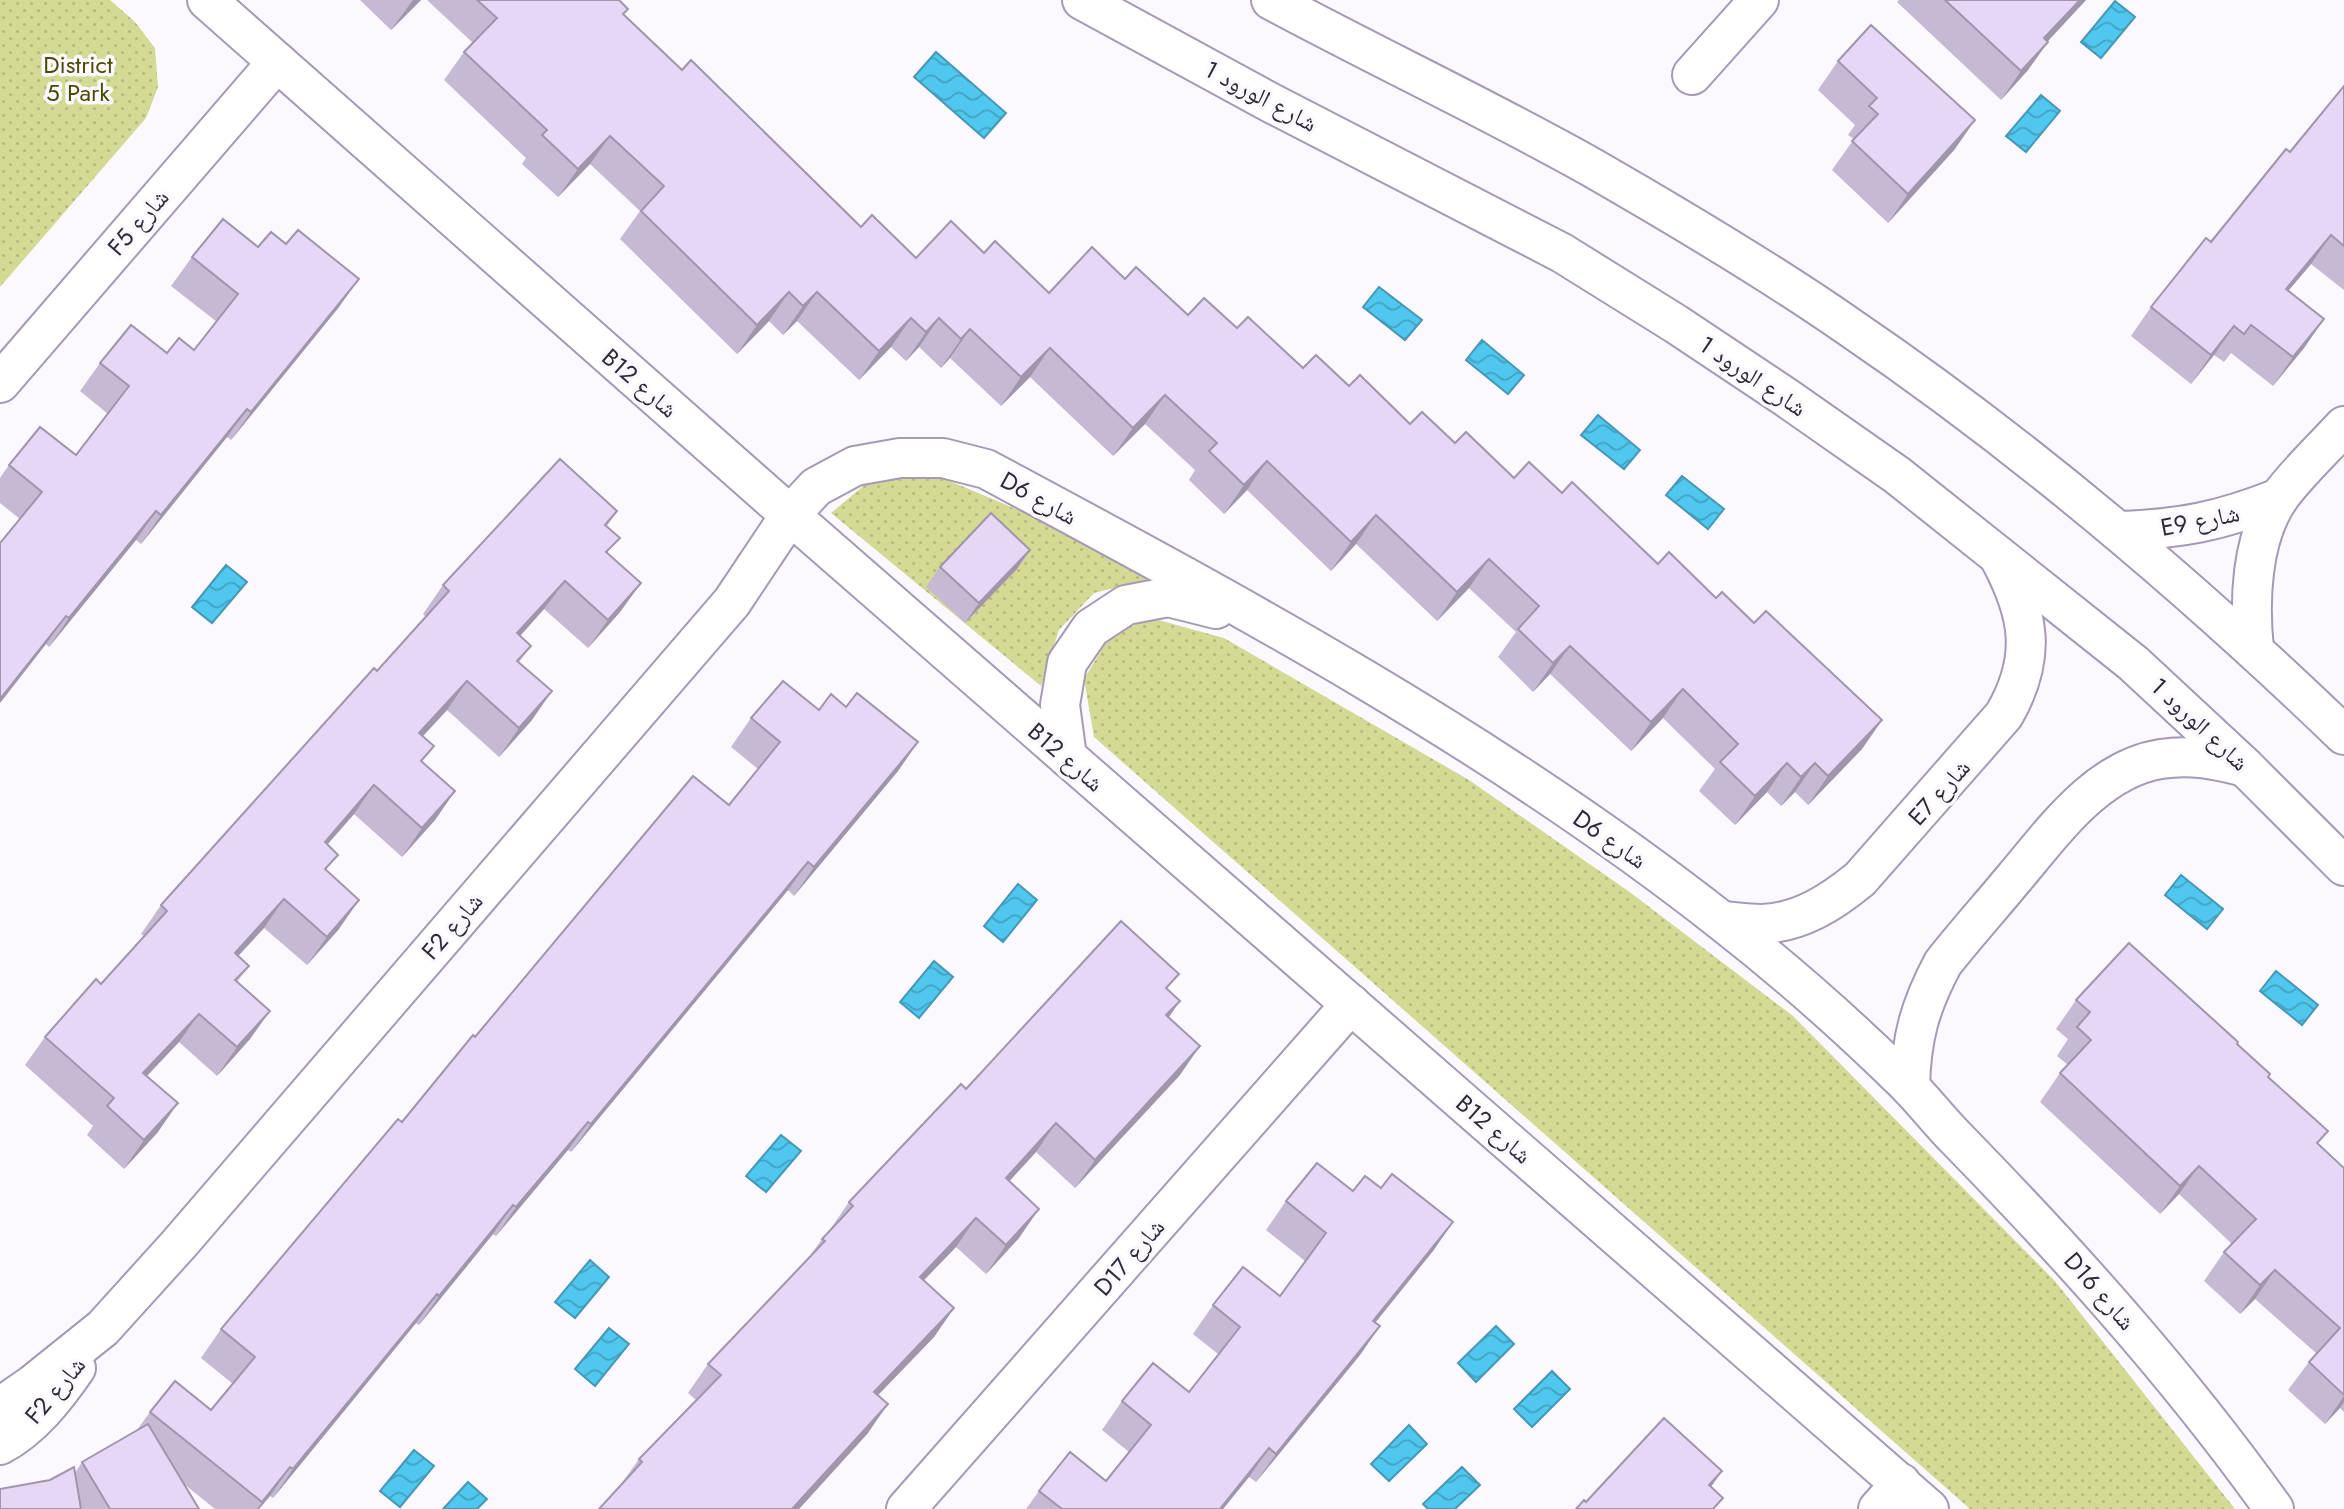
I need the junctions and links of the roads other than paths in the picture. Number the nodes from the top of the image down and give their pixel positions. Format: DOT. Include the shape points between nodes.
graph roads {
  1 [pos="207,0"];
  2 [pos="1082,0"];
  3 [pos="1271,0"];
  4 [pos="1759,0"];
  5 [pos="276,62"];
  6 [pos="1692,75"];
  7 [pos="0,383"];
  8 [pos="2344,426"];
  9 [pos="2279,498"];
  10 [pos="790,515"];
  11 [pos="2119,531"];
  12 [pos="2000,559"];
  13 [pos="1281,631"];
  14 [pos="2254,649"];
  15 [pos="2344,735"];
  16 [pos="1067,757"];
  17 [pos="2245,767"];
  18 [pos="2344,866"];
  19 [pos="1723,921"];
  20 [pos="1351,1004"];
  21 [pos="1910,1087"];
  22 [pos="103,1328"];
  23 [pos="0,1407"];
  24 [pos="0,1445"];
  25 [pos="1889,1496"];
  26 [pos="906,1509"];
  27 [pos="1929,1509"];
  28 [pos="2274,1509"];
  1 -- 5 [label="street, B12 شارع"];
  2 -- 12 [label="street, شارع الورود 1" via="1562,253 1787,398 1896,475"];
  3 -- 11 [label="street" via="1590,167 1719,243 1847,325"];
  4 -- 6 [label="street"];
  5 -- 7 [label="street, F5 شارع"];
  5 -- 10 [label="street, B12 شارع"];
  8 -- 9 [label="street, E9 شارع"];
  9 -- 11 [label="street, E9 شارع" via="2208,522 2164,530"];
  9 -- 14 [label="street, E9 شارع" via="2256,561 2251,620"];
  10 -- 13 [label="street, D6 شارع" via="816,487 855,466 900,458 943,458 986,469"];
  10 -- 16 [label="street, B12 شارع"];
  10 -- 22 [label="street, F2 شارع" via="732,602"];
  11 -- 14 [label="street"];
  12 -- 17 [label="street, شارع الورود 1" via="2133,663"];
  12 -- 19 [label="street, E7 شارع" via="2016,589 2025,623 2026,658 2018,692 2004,715 1860,879 1835,900 1803,916 1763,924"];
  13 -- 16 [label="street, D6 شارع" via="1168,597 1126,605 1091,628 1067,663 1060,705"];
  13 -- 19 [label="street, D6 شارع" via="1494,760"];
  14 -- 15 [label="street"];
  16 -- 20 [label="street, B12 شارع"];
  17 -- 18 [label="street, شارع الورود 1"];
  17 -- 21 [label="street" via="2203,757 2160,759 2119,773 2073,811 1943,963 1917,1021"];
  19 -- 21 [label="street, D6 شارع"];
  20 -- 25 [label="street, B12 شارع"];
  20 -- 26 [label="street, D17 شارع"];
  21 -- 28 [label="street, D16 شارع" via="2138,1334"];
  22 -- 23 [label="street, F2 شارع"];
  22 -- 24 [label="street, F2 شارع" via="46,1409"];
  25 -- 27 [label="street, B12 شارع"];
}
